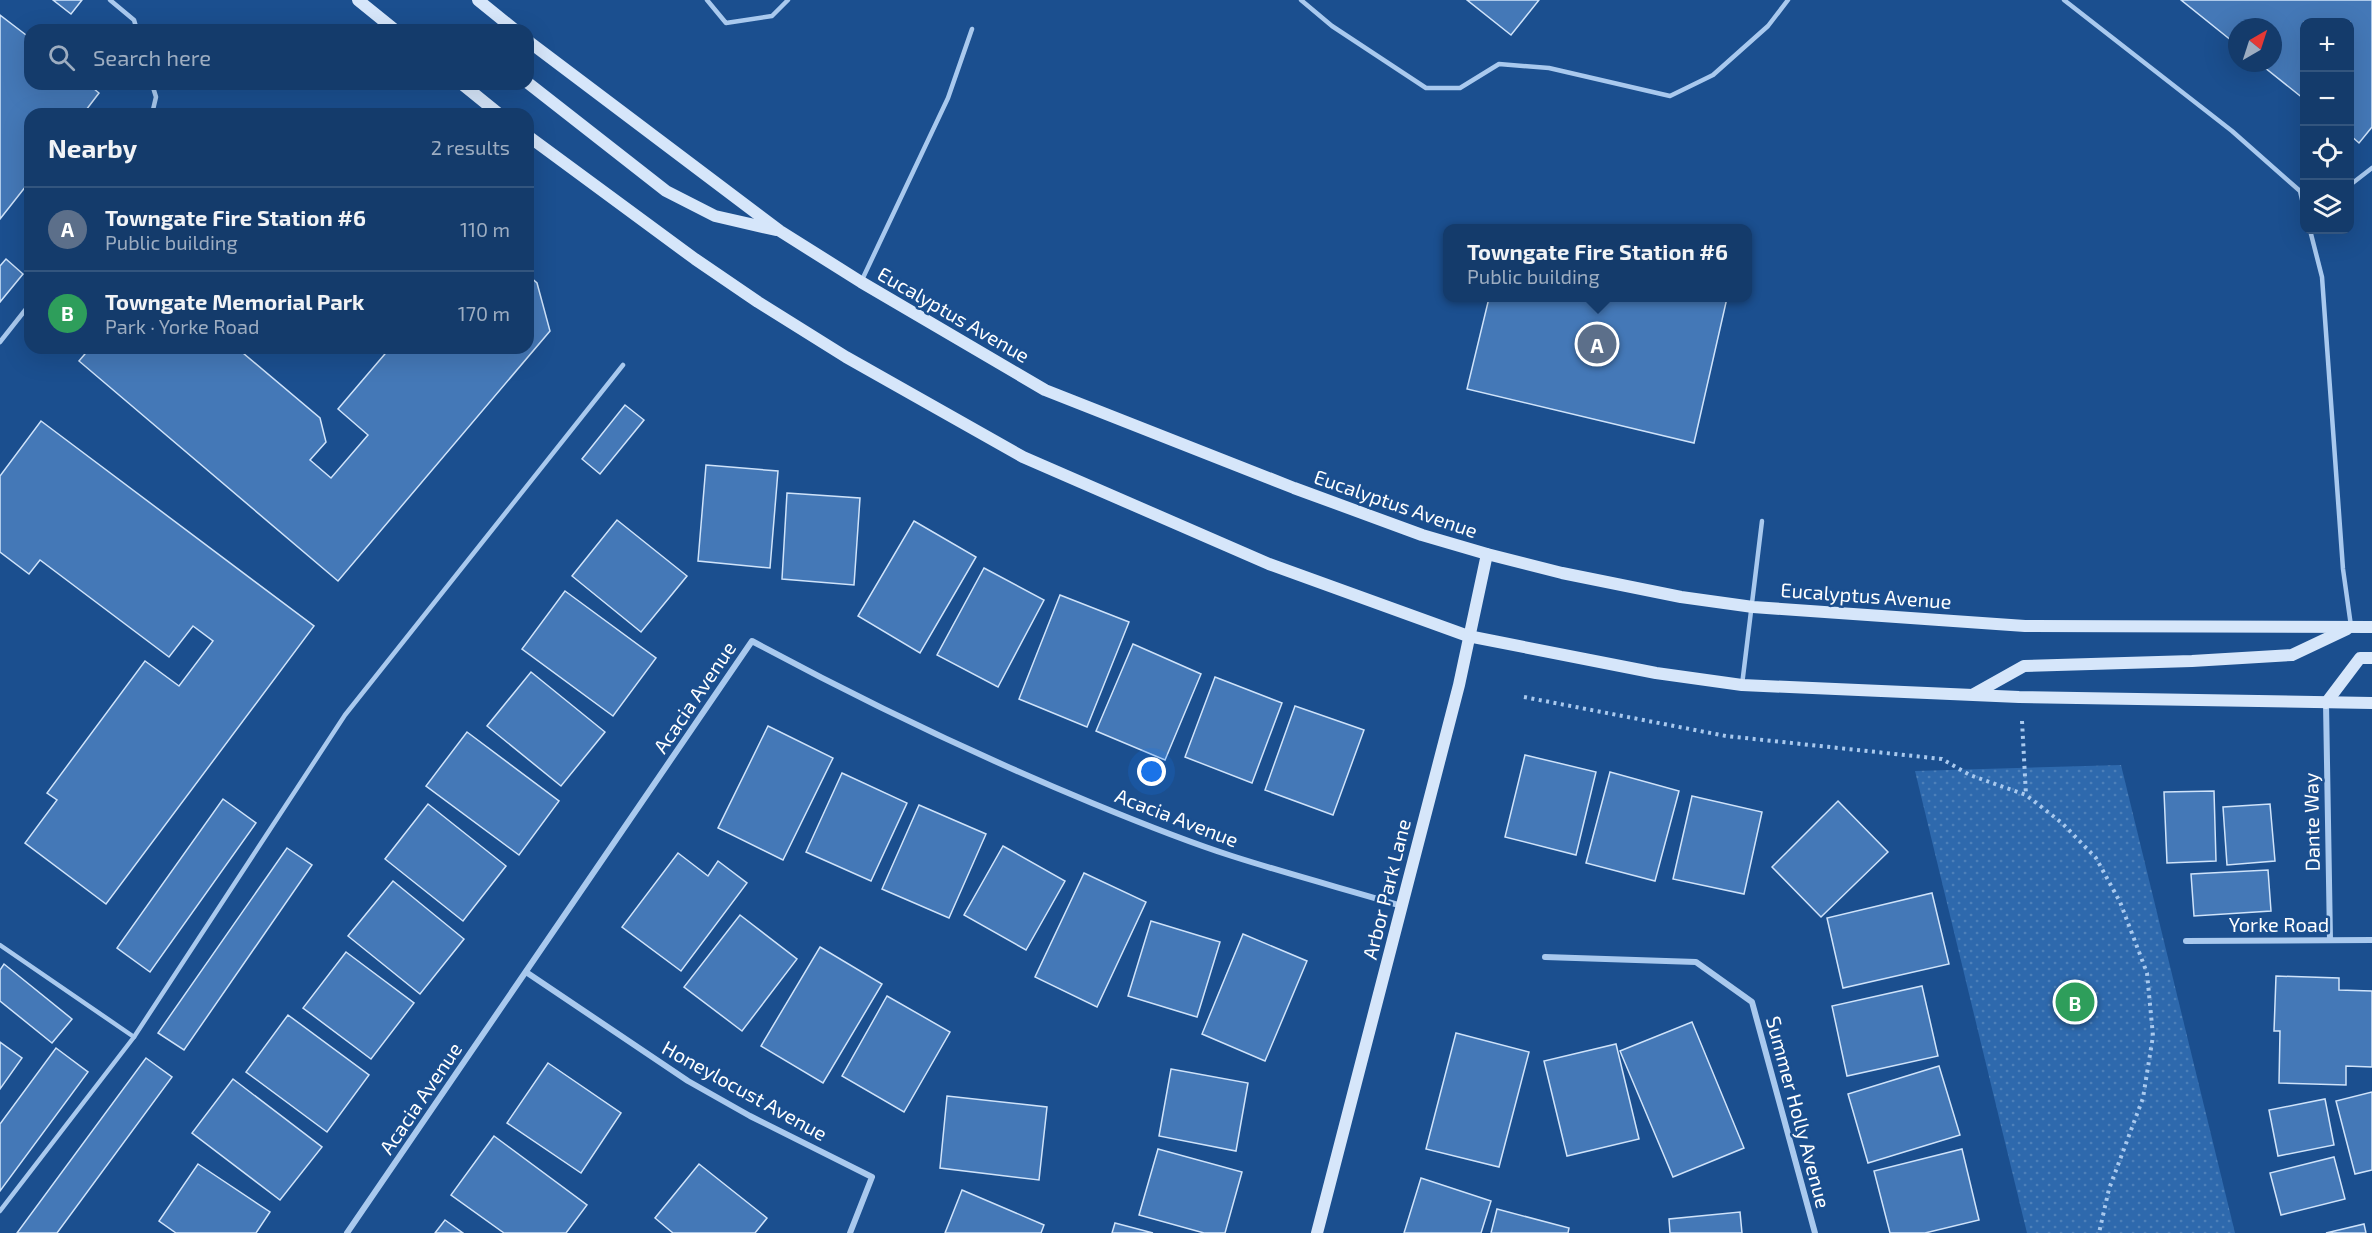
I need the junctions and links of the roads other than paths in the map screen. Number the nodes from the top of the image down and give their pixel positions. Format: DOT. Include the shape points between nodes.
graph roads {
  1 [pos="110,0"];
  2 [pos="357,0"];
  3 [pos="478,0"];
  4 [pos="706,0"];
  5 [pos="788,0"];
  6 [pos="1301,0"];
  7 [pos="1788,0"];
  8 [pos="2064,0"];
  9 [pos="135,24"];
  10 [pos="387,24"];
  11 [pos="508,24"];
  12 [pos="972,29"];
  13 [pos="534,46"];
  14 [pos="534,88"];
  15 [pos="154,90"];
  16 [pos="469,90"];
  17 [pos="154,108"];
  18 [pos="492,108"];
  19 [pos="534,140"];
  20 [pos="2372,168"];
  21 [pos="2354,181"];
  22 [pos="2300,191"];
  23 [pos="780,231"];
  24 [pos="2311,234"];
  25 [pos="861,282"];
  26 [pos="24,312"];
  27 [pos="0,342"];
  28 [pos="623,365"];
  29 [pos="1762,521"];
  30 [pos="1486,554"];
  31 [pos="1753,607"];
  32 [pos="2351,627"];
  33 [pos="2372,627"];
  34 [pos="1468,636"];
  35 [pos="2372,658"];
  36 [pos="1742,685"];
  37 [pos="1973,695"];
  38 [pos="2326,703"];
  39 [pos="2372,703"];
  40 [pos="1402,906"];
  41 [pos="2330,940"];
  42 [pos="2372,940"];
  43 [pos="2186,941"];
  44 [pos="0,945"];
  45 [pos="1545,957"];
  46 [pos="526,972"];
  47 [pos="134,1036"];
  48 [pos="0,1211"];
  49 [pos="347,1233"];
  50 [pos="850,1233"];
  51 [pos="1317,1233"];
  52 [pos="1815,1233"];
  1 -- 9 [label="lane"];
  2 -- 10 [label="main road"];
  3 -- 11 [label="main road"];
  4 -- 5 [label="lane" via="726,23 772,16"];
  6 -- 7 [label="lane" via="1332,26 1426,88 1460,88 1499,64 1549,69 1670,96 1713,75 1768,26"];
  8 -- 22 [label="lane" via="2232,131"];
  12 -- 25 [label="lane" via="948,98"];
  13 -- 23 [label="main road, Eucalyptus Avenue"];
  14 -- 23 [label="main road" via="666,190 715,216"];
  15 -- 17 [label="lane"];
  16 -- 18 [label="main road"];
  19 -- 34 [label="main road" via="758,302 1023,458 1269,564"];
  20 -- 21 [label="lane"];
  23 -- 25 [label="main road, Eucalyptus Avenue"];
  24 -- 32 [label="lane" via="2322,277 2343,569"];
  25 -- 30 [label="main road, Eucalyptus Avenue" via="1045,390 1358,512"];
  26 -- 27 [label="lane"];
  28 -- 47 [label="lane" via="345,715"];
  29 -- 31 [label="lane"];
  30 -- 31 [label="main road, Eucalyptus Avenue" via="1681,597"];
  30 -- 34 [label="main road, Arbor Park Lane"];
  31 -- 32 [label="main road, Eucalyptus Avenue" via="2025,626"];
  31 -- 36 [label="lane"];
  32 -- 33 [label="main road, Eucalyptus Avenue"];
  32 -- 37 [label="main road" via="2292,656 2024,666"];
  34 -- 36 [label="main road" via="1656,673"];
  34 -- 40 [label="main road, Arbor Park Lane" via="1459,686"];
  35 -- 38 [label="main road" via="2360,658"];
  36 -- 37 [label="main road"];
  37 -- 38 [label="main road"];
  38 -- 39 [label="main road"];
  38 -- 41 [label="street, Dante Way"];
  40 -- 46 [label="street, Acacia Avenue" via="1231,856 1122,815 934,734 752,641"];
  40 -- 51 [label="main road, Arbor Park Lane"];
  41 -- 42 [label="street, Yorke Road"];
  41 -- 43 [label="street, Yorke Road"];
  44 -- 47 [label="lane"];
  45 -- 52 [label="street, Summer Holly Avenue" via="1696,962 1752,1002"];
  46 -- 49 [label="street, Acacia Avenue"];
  46 -- 50 [label="street, Honeylocust Avenue" via="688,1081 872,1177"];
  47 -- 48 [label="lane"];
}
